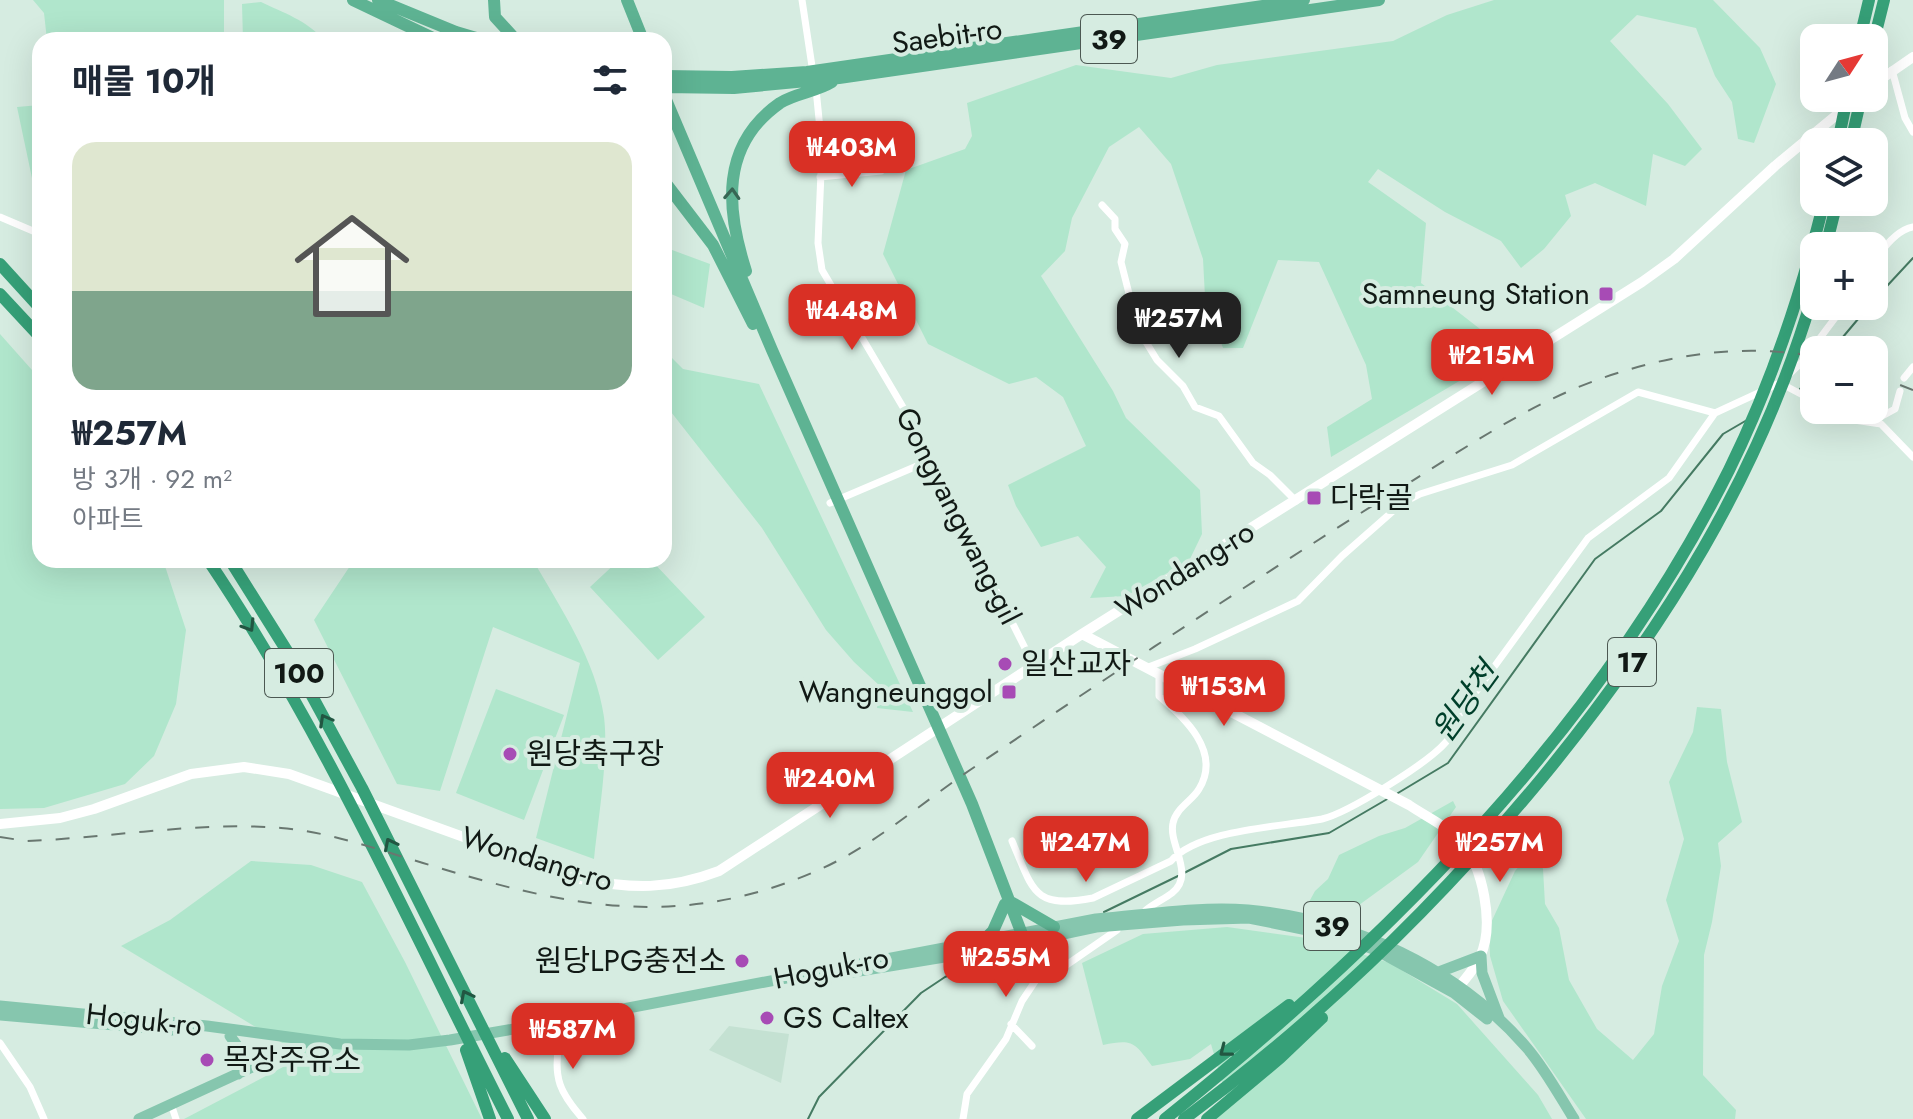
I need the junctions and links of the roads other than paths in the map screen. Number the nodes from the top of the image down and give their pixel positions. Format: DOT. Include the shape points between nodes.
graph roads {
  1 [pos="353,0"];
  2 [pos="378,0"];
  3 [pos="494,0"];
  4 [pos="627,0"];
  5 [pos="634,0"];
  6 [pos="802,0"];
  7 [pos="1304,0"];
  8 [pos="1379,0"];
  9 [pos="1869,0"];
  10 [pos="1884,0"];
  11 [pos="1863,24"];
  12 [pos="1878,24"];
  13 [pos="420,32"];
  14 [pos="456,32"];
  15 [pos="509,32"];
  16 [pos="642,32"];
  17 [pos="644,32"];
  18 [pos="1913,57"];
  19 [pos="1892,70"];
  20 [pos="1888,73"];
  21 [pos="672,79"];
  22 [pos="823,79"];
  23 [pos="681,82"];
  24 [pos="808,82"];
  25 [pos="672,85"];
  26 [pos="1842,112"];
  27 [pos="672,114"];
  28 [pos="672,124"];
  29 [pos="1913,132"];
  30 [pos="881,171"];
  31 [pos="820,177"];
  32 [pos="672,191"];
  33 [pos="1102,205"];
  34 [pos="1820,216"];
  35 [pos="0,217"];
  36 [pos="1913,227"];
  37 [pos="32,231"];
  38 [pos="1888,244"];
  39 [pos="0,264"];
  40 [pos="0,294"];
  41 [pos="32,299"];
  42 [pos="1804,320"];
  43 [pos="1834,320"];
  44 [pos="32,328"];
  45 [pos="770,351"];
  46 [pos="1913,367"];
  47 [pos="1904,378"];
  48 [pos="1783,384"];
  49 [pos="1900,391"];
  50 [pos="1800,393"];
  51 [pos="1888,412"];
  52 [pos="1715,413"];
  53 [pos="1881,424"];
  54 [pos="1913,457"];
  55 [pos="931,460"];
  56 [pos="834,501"];
  57 [pos="1296,501"];
  58 [pos="213,568"];
  59 [pos="235,568"];
  60 [pos="1082,634"];
  61 [pos="1034,667"];
  62 [pos="1146,668"];
  63 [pos="1159,675"];
  64 [pos="1381,790"];
  65 [pos="0,824"];
  66 [pos="1012,841"];
  67 [pos="1180,856"];
  68 [pos="1007,903"];
  69 [pos="1146,910"];
  70 [pos="1054,927"];
  71 [pos="1117,930"];
  72 [pos="1021,938"];
  73 [pos="984,940"];
  74 [pos="957,955"];
  75 [pos="1481,956"];
  76 [pos="1065,966"];
  77 [pos="1439,972"];
  78 [pos="1334,973"];
  79 [pos="1352,983"];
  80 [pos="1457,989"];
  81 [pos="0,1006"];
  82 [pos="0,1015"];
  83 [pos="1501,1022"];
  84 [pos="565,1023"];
  85 [pos="1011,1024"];
  86 [pos="230,1036"];
  87 [pos="306,1042"];
  88 [pos="0,1043"];
  89 [pos="1032,1046"];
  90 [pos="238,1074"];
  91 [pos="511,1075"];
  92 [pos="484,1084"];
  93 [pos="171,1104"];
  94 [pos="44,1119"];
  95 [pos="139,1119"];
  96 [pos="176,1119"];
  97 [pos="490,1119"];
  98 [pos="508,1119"];
  99 [pos="528,1119"];
  100 [pos="548,1119"];
  101 [pos="583,1119"];
  102 [pos="963,1119"];
  103 [pos="1137,1119"];
  104 [pos="1165,1119"];
  105 [pos="1184,1119"];
  106 [pos="1207,1119"];
  107 [pos="1567,1119"];
  108 [pos="1574,1119"];
  1 -- 13 [label="highway"];
  2 -- 14 [label="highway"];
  3 -- 15 [label="highway" via="495,17"];
  4 -- 16 [label="highway"];
  5 -- 17 [label="highway"];
  6 -- 31 [label="street, Gongyangwang-gil" via="821,127"];
  7 -- 22 [label="highway, Saebit-ro / 39"];
  8 -- 22 [label="highway, Saebit-ro / 39"];
  9 -- 11 [label="highway"];
  10 -- 12 [label="highway"];
  18 -- 19 [label="main road"];
  19 -- 20 [label="main road"];
  19 -- 29 [label="street"];
  21 -- 23 [label="highway, Saebit-ro / 39"];
  22 -- 24 [label="highway"];
  22 -- 24 [label="highway, Saebit-ro / 39"];
  23 -- 24 [label="highway, Saebit-ro / 39" via="758,87"];
  23 -- 25 [label="highway, Saebit-ro / 39"];
  45 -- 24 [label="highway, one-way" via="734,233 730,197 735,164 745,143 760,122"];
  26 -- 57 [label="main road, Wondang-ro" via="1642,282"];
  27 -- 45 [label="highway"];
  28 -- 45 [label="highway"];
  30 -- 31 [label="street"];
  31 -- 55 [label="street, Gongyangwang-gil" via="822,270"];
  32 -- 45 [label="highway" via="713,245"];
  33 -- 57 [label="street" via="1115,219 1125,244 1121,262 1138,329 1157,360 1195,407 1219,416 1253,463"];
  34 -- 78 [label="highway, 17" via="1781,347 1744,437 1636,630 1498,805"];
  35 -- 37 [label="street"];
  36 -- 38 [label="street"];
  39 -- 41 [label="highway"];
  40 -- 44 [label="highway"];
  42 -- 79 [label="highway, 17" via="1737,490 1628,668 1508,819"];
  43 -- 48 [label="street"];
  45 -- 56 [label="highway"];
  46 -- 47 [label="street"];
  48 -- 50 [label="street"];
  48 -- 52 [label="street"];
  49 -- 51 [label="street" via="1895,409"];
  52 -- 62 [label="street" via="1638,392 1512,465 1401,504 1298,601"];
  52 -- 64 [label="street" via="1669,478 1588,538 1459,715 1449,739 1430,759"];
  53 -- 54 [label="street"];
  55 -- 56 [label="street"];
  55 -- 61 [label="street, Gongyangwang-gil"];
  56 -- 68 [label="highway"];
  57 -- 60 [label="main road, Wondang-ro"];
  58 -- 92 [label="highway, 100, one-way" via="339,785 456,1017"];
  91 -- 59 [label="highway, 100, one-way" via="292,659"];
  60 -- 61 [label="main road, Wondang-ro"];
  60 -- 62 [label="main road"];
  61 -- 65 [label="main road, Wondang-ro" via="719,871 670,886 622,887 580,879 289,774 244,767 191,774 60,818"];
  62 -- 63 [label="main road"];
  63 -- 64 [label="main road"];
  63 -- 67 [label="street" via="1159,696 1189,725 1206,761 1200,788 1172,825"];
  64 -- 67 [label="street" via="1338,815 1220,835"];
  64 -- 75 [label="main road" via="1459,839 1477,868 1486,905"];
  66 -- 67 [label="street" via="1033,890 1056,902 1093,898"];
  67 -- 69 [label="street" via="1180,883"];
  68 -- 70 [label="highway"];
  68 -- 72 [label="highway"];
  68 -- 73 [label="highway"];
  70 -- 72 [label="main road, Hoguk-ro / 39"];
  70 -- 77 [label="main road, Hoguk-ro / 39" via="1183,911 1248,910 1347,929"];
  71 -- 76 [label="street"];
  72 -- 73 [label="main road, Hoguk-ro"];
  72 -- 74 [label="main road, Hoguk-ro"];
  72 -- 80 [label="main road, Hoguk-ro / 39" via="1096,927 1249,918 1341,937"];
  73 -- 84 [label="main road, Hoguk-ro"];
  74 -- 76 [label="street" via="964,961 1043,954"];
  74 -- 84 [label="main road, Hoguk-ro"];
  75 -- 77 [label="main road"];
  75 -- 80 [label="main road"];
  75 -- 83 [label="main road"];
  76 -- 85 [label="street" via="1036,980"];
  77 -- 80 [label="main road, Hoguk-ro / 39"];
  78 -- 103 [label="highway, one-way"];
  78 -- 104 [label="highway, 17"];
  79 -- 105 [label="highway, 17"];
  79 -- 106 [label="highway" via="1280,1058"];
  80 -- 83 [label="main road, Hoguk-ro / 39"];
  80 -- 107 [label="main road, Hoguk-ro / 39" via="1524,1056"];
  81 -- 87 [label="main road, Hoguk-ro" via="207,1026"];
  82 -- 86 [label="main road, Hoguk-ro"];
  83 -- 108 [label="main road, Hoguk-ro / 39" via="1528,1049"];
  84 -- 87 [label="main road, Hoguk-ro" via="408,1052 339,1050"];
  84 -- 101 [label="street" via="555,1068 568,1102"];
  85 -- 89 [label="street"];
  85 -- 102 [label="street" via="987,1070 967,1094"];
  86 -- 87 [label="main road, Hoguk-ro"];
  86 -- 90 [label="main road" via="244,1055"];
  87 -- 90 [label="main road"];
  88 -- 94 [label="street"];
  90 -- 93 [label="main road"];
  91 -- 99 [label="highway, 100"];
  91 -- 100 [label="highway"];
  92 -- 97 [label="highway"];
  92 -- 98 [label="highway, 100"];
  93 -- 95 [label="main road"];
  93 -- 96 [label="street"];
}
